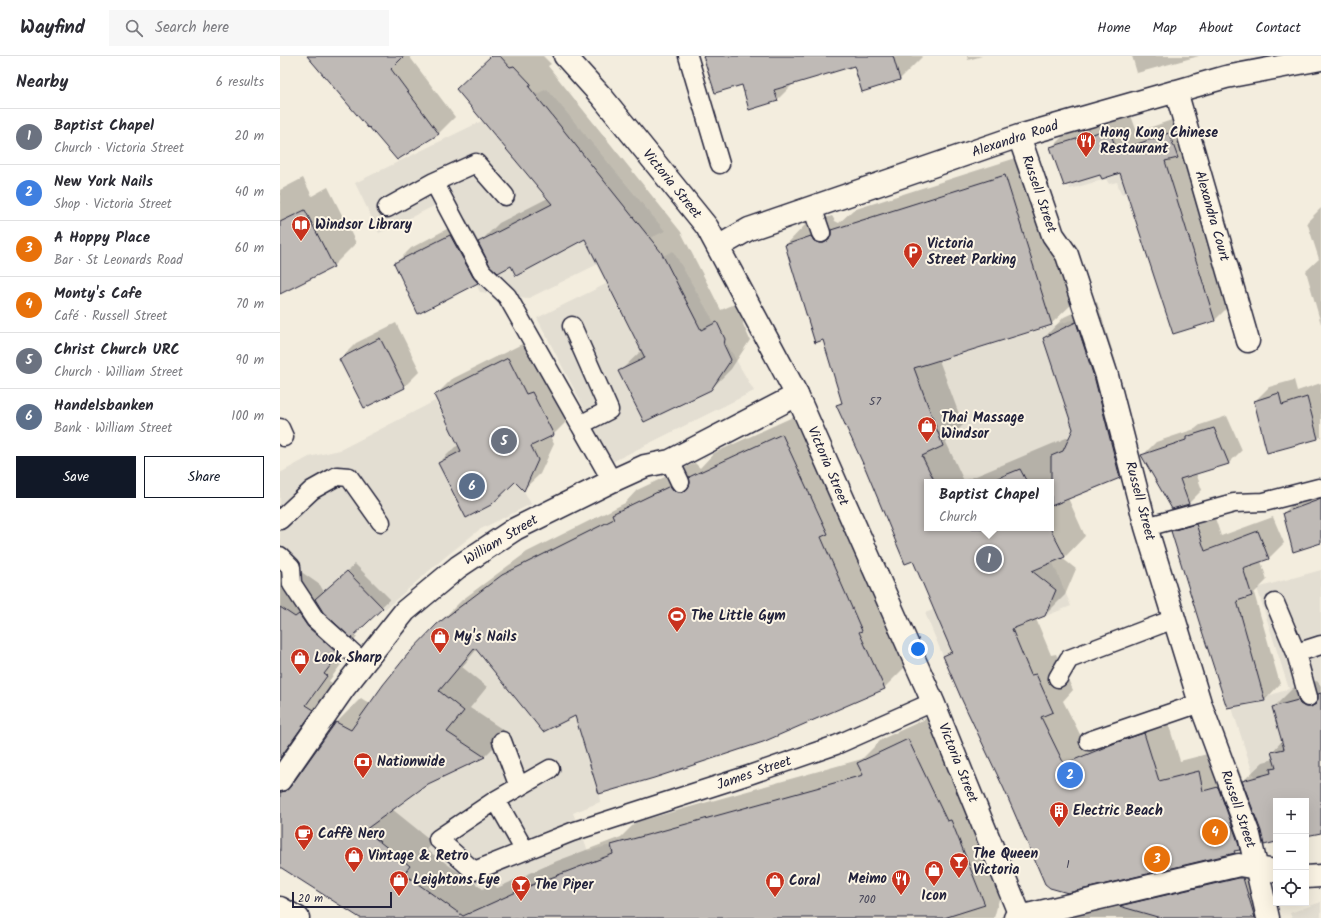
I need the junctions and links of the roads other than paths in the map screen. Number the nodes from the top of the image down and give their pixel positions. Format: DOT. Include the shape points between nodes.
graph roads {
  1 [pos="565,56"];
  2 [pos="688,56"];
  3 [pos="1321,59"];
  4 [pos="1176,91"];
  5 [pos="1019,136"];
  6 [pos="720,164"];
  7 [pos="434,182"];
  8 [pos="505,196"];
  9 [pos="812,207"];
  10 [pos="387,208"];
  11 [pos="821,233"];
  12 [pos="718,247"];
  13 [pos="572,326"];
  14 [pos="1248,341"];
  15 [pos="797,395"];
  16 [pos="580,425"];
  17 [pos="670,460"];
  18 [pos="612,481"];
  19 [pos="680,482"];
  20 [pos="1319,488"];
  21 [pos="280,520"];
  22 [pos="381,522"];
  23 [pos="1146,527"];
  24 [pos="280,556"];
  25 [pos="1276,603"];
  26 [pos="1174,619"];
  27 [pos="1321,645"];
  28 [pos="1296,653"];
  29 [pos="364,662"];
  30 [pos="1058,678"];
  31 [pos="1308,697"];
  32 [pos="933,702"];
  33 [pos="1200,703"];
  34 [pos="502,741"];
  35 [pos="1089,741"];
  36 [pos="550,769"];
  37 [pos="280,780"];
  38 [pos="519,786"];
  39 [pos="496,800"];
  40 [pos="525,851"];
  41 [pos="1266,870"];
  42 [pos="1321,876"];
  43 [pos="1309,877"];
  44 [pos="280,908"];
  45 [pos="298,918"];
  46 [pos="1019,918"];
  47 [pos="1268,918"];
  1 -- 12 [label="street, Victoria Street" via="602,97 707,227"];
  2 -- 6 [label="lane"];
  3 -- 4 [label="street, Alexandra Road" via="1226,77"];
  4 -- 5 [label="street, Alexandra Road"];
  4 -- 14 [label="street, Alexandra Court"];
  5 -- 9 [label="street, Alexandra Road"];
  5 -- 23 [label="street, Russell Street" via="1053,235 1067,255 1107,376"];
  7 -- 8 [label="lane" via="476,163"];
  7 -- 10 [label="lane"];
  7 -- 16 [label="lane" via="482,272 507,296"];
  9 -- 11 [label="lane"];
  9 -- 12 [label="street, Alexandra Road" via="749,229"];
  12 -- 15 [label="street, Victoria Street"];
  13 -- 16 [label="lane" via="609,410"];
  15 -- 17 [label="street, William Street"];
  15 -- 32 [label="street, Victoria Street"];
  16 -- 18 [label="lane"];
  17 -- 18 [label="street, William Street" via="646,466"];
  17 -- 19 [label="lane"];
  18 -- 29 [label="street, William Street" via="515,530 458,566 405,611"];
  20 -- 23 [label="lane" via="1264,502 1234,502"];
  21 -- 22 [label="lane" via="312,490 337,476 349,477"];
  23 -- 26 [label="street, Russell Street"];
  24 -- 29 [label="lane" via="291,567 292,584 315,618"];
  25 -- 28 [label="lane"];
  26 -- 30 [label="lane" via="1069,659"];
  26 -- 33 [label="street, Russell Street"];
  27 -- 28 [label="lane"];
  28 -- 31 [label="lane"];
  29 -- 37 [label="street, William Street"];
  32 -- 40 [label="lane, James Street" via="836,745 572,832"];
  32 -- 46 [label="street, Victoria Street"];
  33 -- 35 [label="lane"];
  33 -- 41 [label="street, Russell Street" via="1249,835"];
  34 -- 38 [label="lane"];
  36 -- 38 [label="lane"];
  38 -- 39 [label="lane"];
  39 -- 40 [label="lane"];
  39 -- 40 [label="lane, James Street" via="438,839 474,871"];
  41 -- 46 [label="street" via="1239,865"];
  41 -- 47 [label="street, Russell Street"];
  42 -- 43 [label="street"];
  44 -- 45 [label="street"];
}
